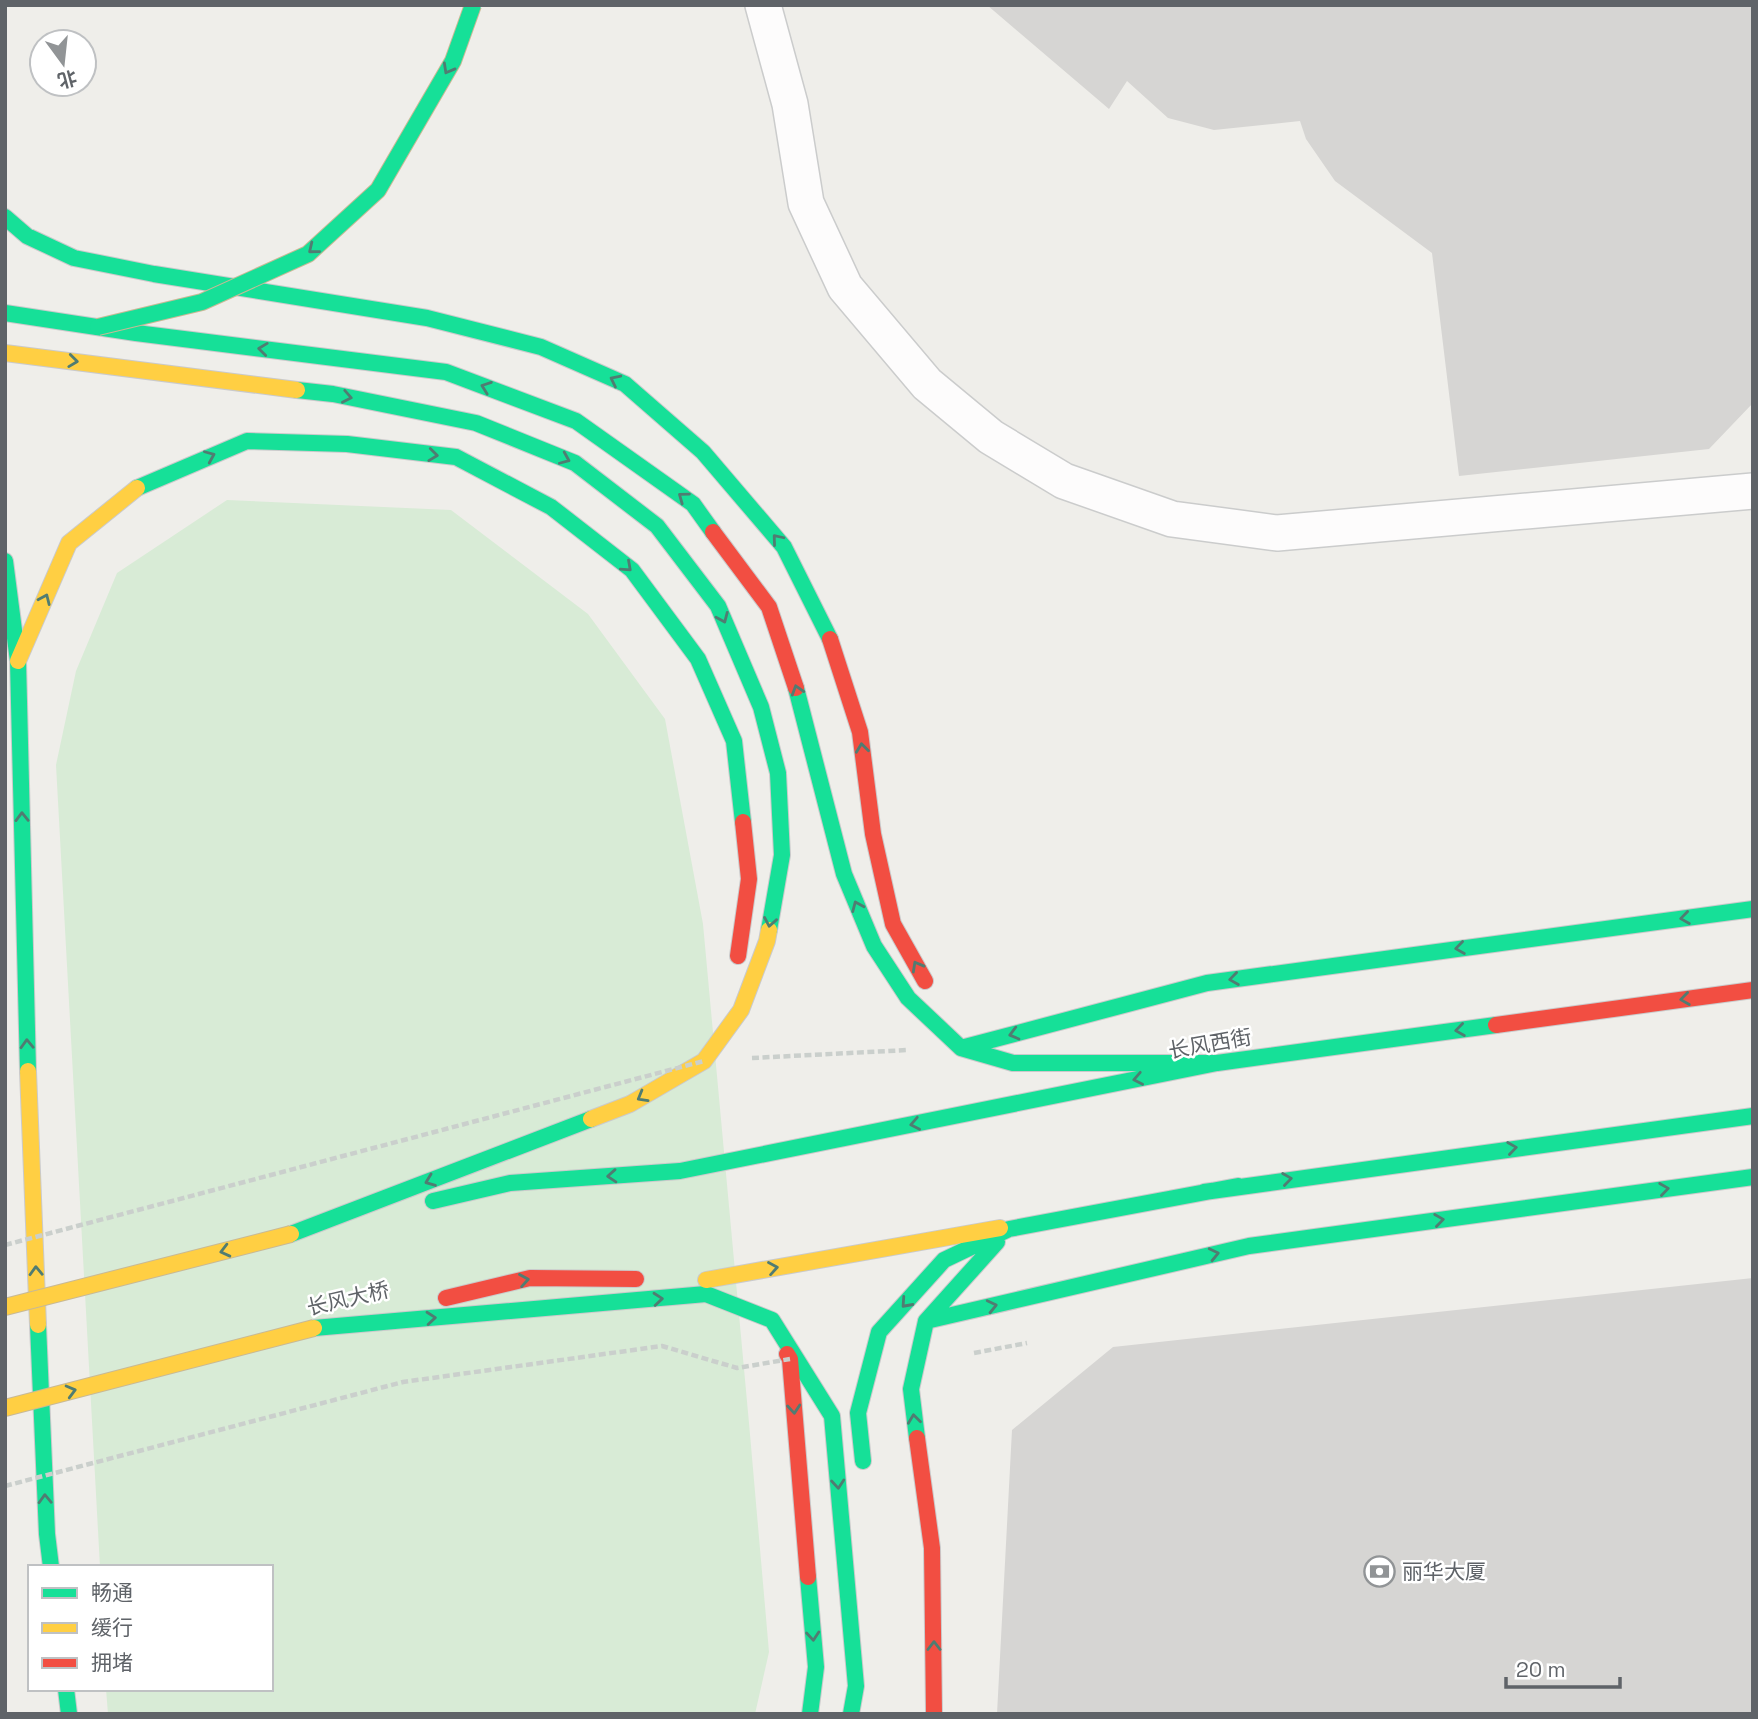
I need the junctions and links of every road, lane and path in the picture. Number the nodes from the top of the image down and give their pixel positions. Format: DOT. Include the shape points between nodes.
graph roads {
  1 [pos="473,5"];
  2 [pos="763,5"];
  3 [pos="5,217"];
  4 [pos="5,313"];
  5 [pos="98,327"];
  6 [pos="5,353"];
  7 [pos="1753,491"];
  8 [pos="5,561"];
  9 [pos="18,662"];
  10 [pos="1753,909"];
  11 [pos="732,974"];
  12 [pos="1753,990"];
  13 [pos="720,1012"];
  14 [pos="961,1048"];
  15 [pos="745,1059"];
  16 [pos="711,1060"];
  17 [pos="1217,1063"];
  18 [pos="1753,1116"];
  19 [pos="1753,1177"];
  20 [pos="1238,1186"];
  21 [pos="1009,1229"];
  22 [pos="291,1234"];
  23 [pos="5,1245"];
  24 [pos="652,1279"];
  25 [pos="699,1280"];
  26 [pos="5,1307"];
  27 [pos="772,1320"];
  28 [pos="926,1321"];
  29 [pos="314,1328"];
  30 [pos="790,1359"];
  31 [pos="5,1408"];
  32 [pos="864,1482"];
  33 [pos="5,1486"];
  34 [pos="51,1565"];
  35 [pos="66,1691"];
  36 [pos="69,1714"];
  37 [pos="810,1714"];
  38 [pos="850,1714"];
  39 [pos="934,1714"];
  1 -- 5 [label="main road, one-way, bridge" via="453,61 379,190 308,254 202,302"];
  2 -- 7 [label="street" via="790,104 806,203 845,287 927,384 991,437 1065,481 1172,519 1277,533"];
  14 -- 3 [label="main road, one-way" via="893,924 873,834 860,732 828,633 784,547 703,452 625,384 541,347 427,318 74,258 27,236"];
  4 -- 5 [label="main road"];
  14 -- 5 [label="main road, one-way" via="908,998 874,946 844,874 799,696 769,607 693,504 576,421 446,372"];
  6 -- 16 [label="main road, one-way" via="333,394 476,423 575,463 657,526 718,607 761,707 778,773 782,855 767,941 741,1010"];
  8 -- 9 [label="main road"];
  9 -- 11 [label="main road, one-way" via="69,543 139,486 247,440 347,444 456,457 551,507 632,570 698,659 734,741 741,804 749,879 740,950"];
  34 -- 9 [label="main road, one-way" via="27,1047"];
  10 -- 14 [label="main road, one-way" via="1207,983"];
  12 -- 17 [label="main road, 长风西街, one-way"];
  13 -- 16 [label="main road"];
  14 -- 15 [label="path"];
  14 -- 17 [label="main road" via="1013,1063"];
  16 -- 22 [label="main road, one-way" via="630,1104"];
  16 -- 23 [label="path, bridge"];
  17 -- 22 [label="main road, 长风西街, one-way" via="680,1171 510,1183"];
  20 -- 18 [label="main road, one-way"];
  28 -- 19 [label="main road, one-way" via="1249,1246"];
  20 -- 21 [label="main road"];
  25 -- 20 [label="main road, one-way"];
  21 -- 28 [label="main road"];
  21 -- 32 [label="main road, one-way" via="944,1260 879,1332 858,1413"];
  22 -- 26 [label="main road, one-way, bridge"];
  29 -- 24 [label="main road, 长风大桥, one-way" via="530,1278"];
  29 -- 27 [label="main road, one-way" via="706,1294"];
  27 -- 30 [label="main road"];
  27 -- 38 [label="main road, one-way" via="832,1416 856,1686"];
  39 -- 28 [label="main road, one-way" via="932,1548 911,1389"];
  31 -- 29 [label="main road, 长风大桥, one-way, bridge"];
  30 -- 33 [label="path, bridge" via="737,1368 662,1346 403,1382"];
  30 -- 37 [label="main road, one-way" via="816,1667"];
  35 -- 36 [label="main road"];
}
